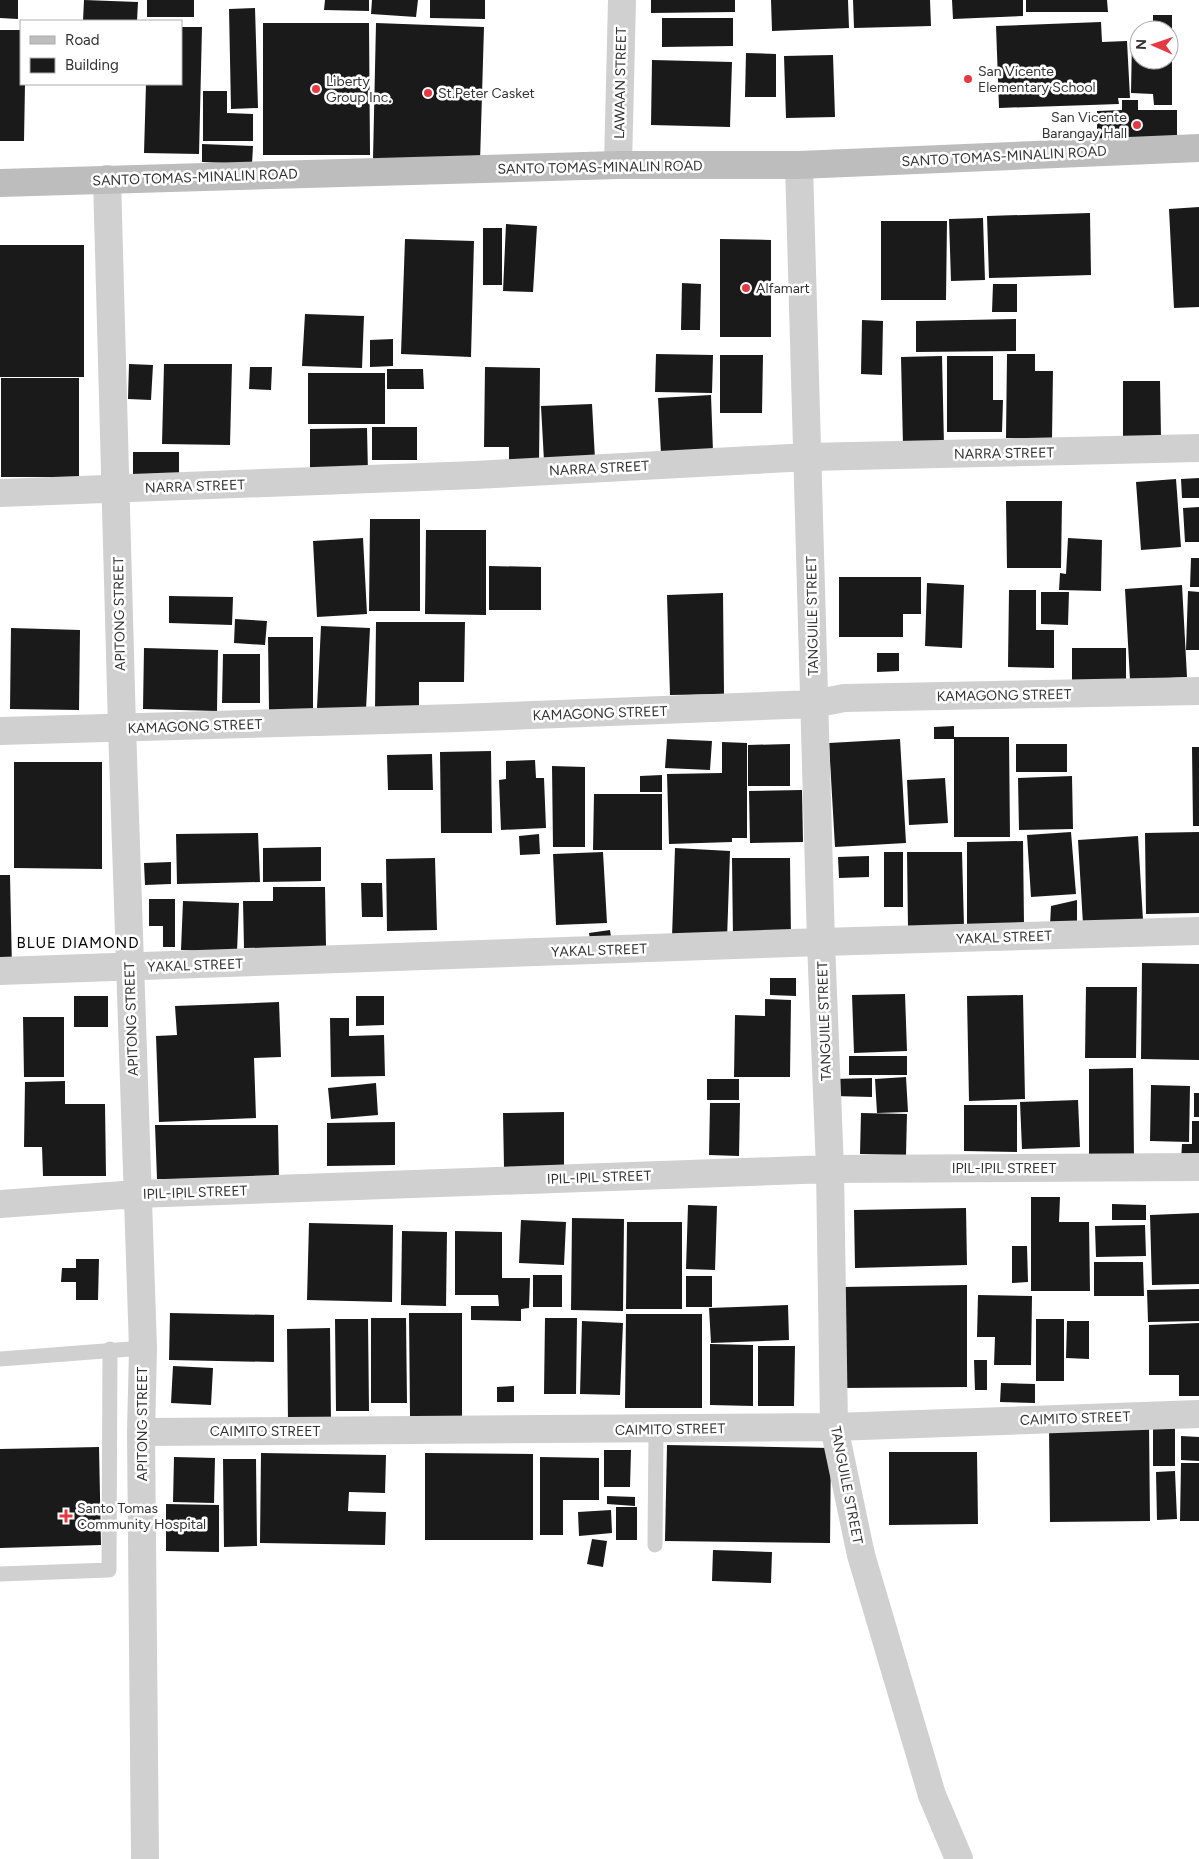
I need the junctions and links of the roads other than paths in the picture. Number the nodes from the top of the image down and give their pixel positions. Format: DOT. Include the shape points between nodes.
graph roads {
  1 [pos="622,0"];
  2 [pos="1199,148"];
  3 [pos="618,165"];
  4 [pos="799,165"];
  5 [pos="107,179"];
  6 [pos="0,182"];
  7 [pos="1199,448"];
  8 [pos="808,457"];
  9 [pos="116,490"];
  10 [pos="0,493"];
  11 [pos="1199,691"];
  12 [pos="814,704"];
  13 [pos="122,728"];
  14 [pos="0,731"];
  15 [pos="1199,931"];
  16 [pos="821,942"];
  17 [pos="130,967"];
  18 [pos="0,971"];
  19 [pos="1199,1167"];
  20 [pos="830,1168"];
  21 [pos="137,1194"];
  22 [pos="0,1204"];
  23 [pos="143,1348"];
  24 [pos="110,1349"];
  25 [pos="0,1359"];
  26 [pos="1199,1414"];
  27 [pos="834,1427"];
  28 [pos="656,1429"];
  29 [pos="141,1432"];
  30 [pos="655,1546"];
  31 [pos="0,1574"];
  32 [pos="145,1859"];
  33 [pos="959,1859"];
  1 -- 3 [label="street, LAWAAN STREET"];
  2 -- 4 [label="main road, SANTO TOMAS-MINALIN ROAD"];
  3 -- 4 [label="main road, SANTO TOMAS-MINALIN ROAD"];
  3 -- 5 [label="main road, SANTO TOMAS-MINALIN ROAD"];
  4 -- 8 [label="street, TANGUILE STREET"];
  5 -- 6 [label="main road, SANTO TOMAS-MINALIN ROAD"];
  5 -- 9 [label="street, APITONG STREET"];
  7 -- 8 [label="street, NARRA STREET"];
  8 -- 9 [label="street, NARRA STREET"];
  8 -- 12 [label="street, TANGUILE STREET"];
  9 -- 10 [label="street, NARRA STREET"];
  9 -- 13 [label="street, APITONG STREET"];
  11 -- 12 [label="street, KAMAGONG STREET" via="844,698"];
  12 -- 13 [label="street, KAMAGONG STREET"];
  12 -- 16 [label="street, TANGUILE STREET"];
  13 -- 14 [label="street, KAMAGONG STREET"];
  13 -- 17 [label="street, APITONG STREET"];
  15 -- 16 [label="street, YAKAL STREET"];
  16 -- 17 [label="street, YAKAL STREET"];
  16 -- 20 [label="street, TANGUILE STREET"];
  17 -- 18 [label="street, YAKAL STREET"];
  17 -- 21 [label="street, APITONG STREET"];
  19 -- 20 [label="street, IPIL-IPIL STREET"];
  20 -- 21 [label="street, IPIL-IPIL STREET"];
  20 -- 27 [label="street, TANGUILE STREET"];
  21 -- 22 [label="street, IPIL-IPIL STREET"];
  21 -- 23 [label="street, APITONG STREET"];
  23 -- 24 [label="lane"];
  23 -- 29 [label="street, APITONG STREET"];
  24 -- 25 [label="lane"];
  24 -- 31 [label="lane" via="109,1570"];
  26 -- 27 [label="street, CAIMITO STREET"];
  27 -- 28 [label="street, CAIMITO STREET"];
  27 -- 33 [label="street, TANGUILE STREET" via="861,1555 932,1794"];
  28 -- 29 [label="street, CAIMITO STREET"];
  28 -- 30 [label="lane"];
  29 -- 32 [label="street, APITONG STREET"];
}
